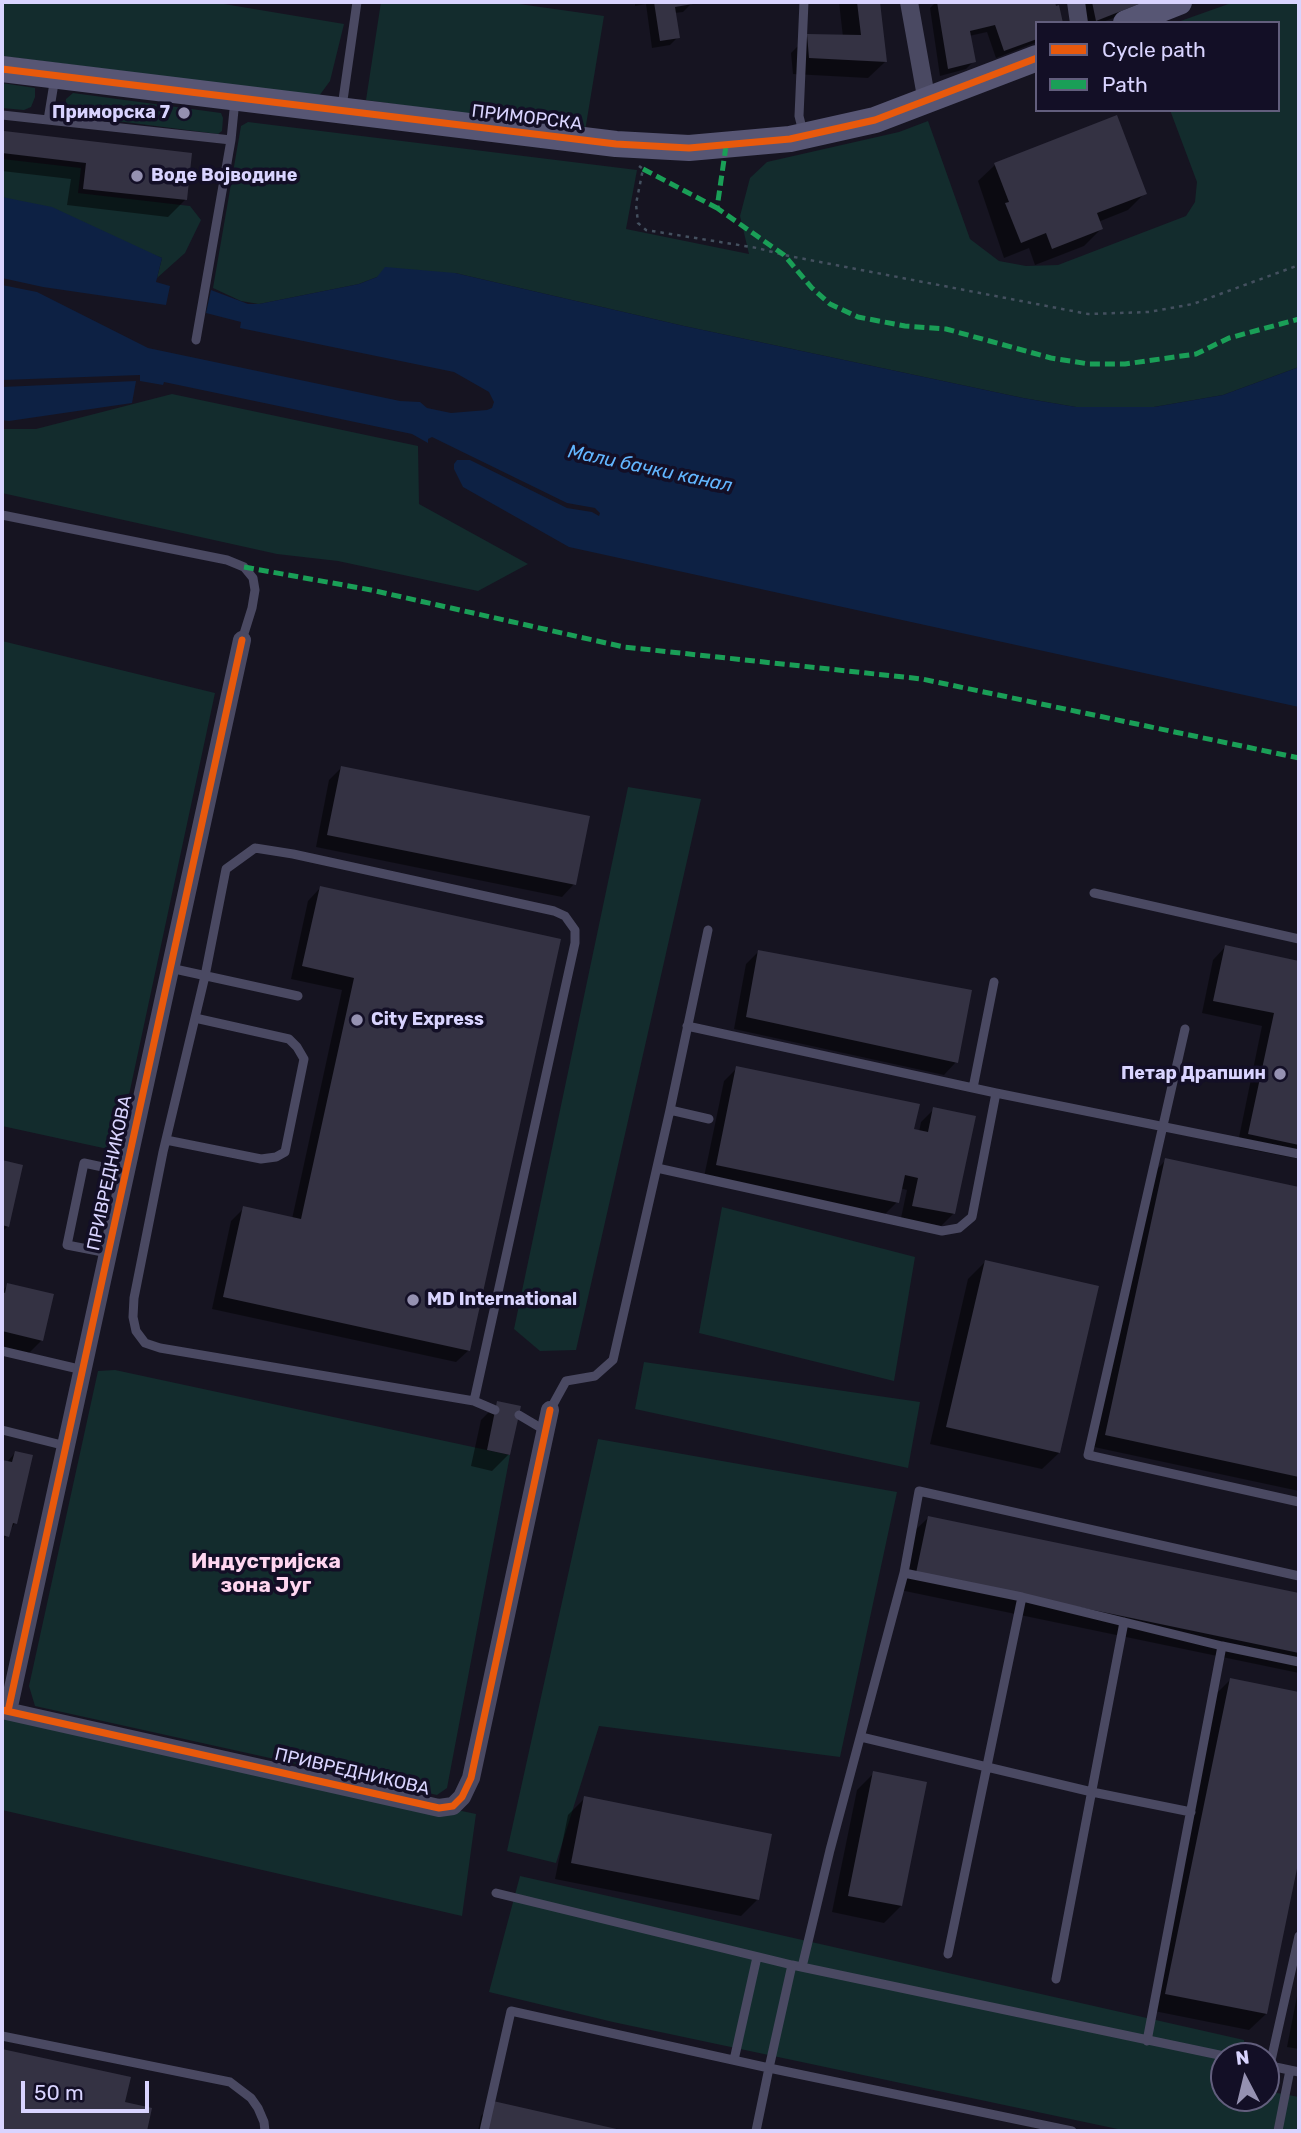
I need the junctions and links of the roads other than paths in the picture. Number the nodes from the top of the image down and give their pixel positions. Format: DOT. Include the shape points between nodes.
graph roads {
  1 [pos="357,2"];
  2 [pos="804,2"];
  3 [pos="909,2"];
  4 [pos="1076,2"];
  5 [pos="1180,2"];
  6 [pos="1079,21"];
  7 [pos="1131,21"];
  8 [pos="1035,59"];
  9 [pos="2,69"];
  10 [pos="55,75"];
  11 [pos="235,98"];
  12 [pos="927,102"];
  13 [pos="341,111"];
  14 [pos="2,115"];
  15 [pos="48,120"];
  16 [pos="805,137"];
  17 [pos="231,140"];
  18 [pos="196,340"];
  19 [pos="2,515"];
  20 [pos="242,640"];
  21 [pos="1094,893"];
  22 [pos="708,930"];
  23 [pos="1299,939"];
  24 [pos="170,968"];
  25 [pos="205,975"];
  26 [pos="994,982"];
  27 [pos="298,996"];
  28 [pos="195,1018"];
  29 [pos="687,1027"];
  30 [pos="1185,1028"];
  31 [pos="973,1088"];
  32 [pos="996,1093"];
  33 [pos="670,1110"];
  34 [pos="709,1119"];
  35 [pos="1163,1125"];
  36 [pos="166,1140"];
  37 [pos="1299,1154"];
  38 [pos="657,1168"];
  39 [pos="126,1172"];
  40 [pos="108,1253"];
  41 [pos="2,1352"];
  42 [pos="83,1370"];
  43 [pos="474,1401"];
  44 [pos="495,1410"];
  45 [pos="550,1410"];
  46 [pos="519,1415"];
  47 [pos="2,1430"];
  48 [pos="546,1431"];
  49 [pos="66,1446"];
  50 [pos="1299,1502"];
  51 [pos="904,1573"];
  52 [pos="1299,1576"];
  53 [pos="1022,1597"];
  54 [pos="1124,1622"];
  55 [pos="1222,1646"];
  56 [pos="1299,1662"];
  57 [pos="5,1711"];
  58 [pos="861,1737"];
  59 [pos="988,1767"];
  60 [pos="1092,1792"];
  61 [pos="1191,1812"];
  62 [pos="496,1893"];
  63 [pos="1299,1936"];
  64 [pos="948,1954"];
  65 [pos="757,1957"];
  66 [pos="797,1966"];
  67 [pos="1056,1979"];
  68 [pos="2,2036"];
  69 [pos="1147,2040"];
  70 [pos="1274,2042"];
  71 [pos="1210,2053"];
  72 [pos="734,2060"];
  73 [pos="769,2068"];
  74 [pos="1294,2071"];
  75 [pos="265,2131"];
  76 [pos="484,2131"];
  77 [pos="755,2131"];
  78 [pos="1072,2131"];
  79 [pos="1278,2131"];
  1 -- 13 [label="lane"];
  2 -- 16 [label="lane" via="799,116"];
  3 -- 12 [label="street"];
  4 -- 6 [label="street"];
  5 -- 7 [label="street"];
  8 -- 12 [label="street, ПРИМОРСКА"];
  9 -- 10 [label="street, ПРИМОРСКА"];
  10 -- 11 [label="street, ПРИМОРСКА"];
  10 -- 15 [label="lane"];
  11 -- 13 [label="street, ПРИМОРСКА"];
  11 -- 17 [label="lane"];
  12 -- 16 [label="street, ПРИМОРСКА"];
  13 -- 16 [label="street, ПРИМОРСКА" via="616,144 689,148"];
  14 -- 15 [label="lane"];
  15 -- 17 [label="lane"];
  17 -- 18 [label="lane"];
  19 -- 20 [label="lane" via="244,567 255,590"];
  20 -- 24 [label="street, ПРИВРЕДНИКОВА"];
  21 -- 23 [label="lane"];
  22 -- 29 [label="lane"];
  24 -- 25 [label="lane"];
  24 -- 39 [label="street, ПРИВРЕДНИКОВА"];
  25 -- 27 [label="lane"];
  25 -- 28 [label="lane"];
  25 -- 43 [label="lane" via="226,869 255,848 554,911 565,916 575,930"];
  26 -- 31 [label="lane"];
  28 -- 36 [label="lane"];
  28 -- 36 [label="lane" via="289,1039 297,1047 304,1059 285,1152 261,1159"];
  29 -- 31 [label="lane"];
  29 -- 33 [label="lane"];
  30 -- 35 [label="lane"];
  31 -- 32 [label="lane"];
  32 -- 35 [label="lane"];
  32 -- 38 [label="lane" via="972,1217 959,1228 942,1231"];
  33 -- 34 [label="lane"];
  33 -- 38 [label="lane"];
  35 -- 37 [label="lane"];
  35 -- 50 [label="lane" via="1088,1455"];
  36 -- 43 [label="lane" via="134,1298 133,1323 145,1343"];
  38 -- 45 [label="lane" via="612,1360 595,1376 566,1381"];
  39 -- 40 [label="street, ПРИВРЕДНИКОВА"];
  39 -- 40 [label="lane" via="84,1163 67,1245"];
  40 -- 42 [label="street, ПРИВРЕДНИКОВА"];
  41 -- 42 [label="lane"];
  42 -- 49 [label="street, ПРИВРЕДНИКОВА"];
  43 -- 44 [label="lane"];
  45 -- 48 [label="street, ПРИВРЕДНИКОВА"];
  46 -- 48 [label="lane"];
  47 -- 49 [label="lane"];
  48 -- 57 [label="street, ПРИВРЕДНИКОВА" via="471,1779 453,1806 439,1808"];
  49 -- 57 [label="street, ПРИВРЕДНИКОВА"];
  51 -- 52 [label="lane" via="919,1491"];
  51 -- 53 [label="lane"];
  51 -- 58 [label="lane"];
  53 -- 54 [label="lane"];
  53 -- 59 [label="lane"];
  54 -- 55 [label="lane"];
  54 -- 60 [label="lane"];
  55 -- 56 [label="lane"];
  55 -- 61 [label="lane"];
  58 -- 59 [label="lane"];
  58 -- 66 [label="lane"];
  59 -- 60 [label="lane"];
  59 -- 64 [label="lane"];
  60 -- 61 [label="lane"];
  60 -- 67 [label="lane"];
  61 -- 69 [label="lane"];
  62 -- 65 [label="lane"];
  63 -- 70 [label="lane"];
  65 -- 66 [label="lane"];
  65 -- 72 [label="lane"];
  66 -- 69 [label="lane"];
  66 -- 73 [label="lane"];
  68 -- 75 [label="lane" via="230,2082 251,2098"];
  69 -- 71 [label="lane"];
  72 -- 73 [label="lane"];
  72 -- 76 [label="lane" via="511,2011"];
  73 -- 77 [label="lane"];
  73 -- 78 [label="lane"];
  74 -- 79 [label="lane"];
}
